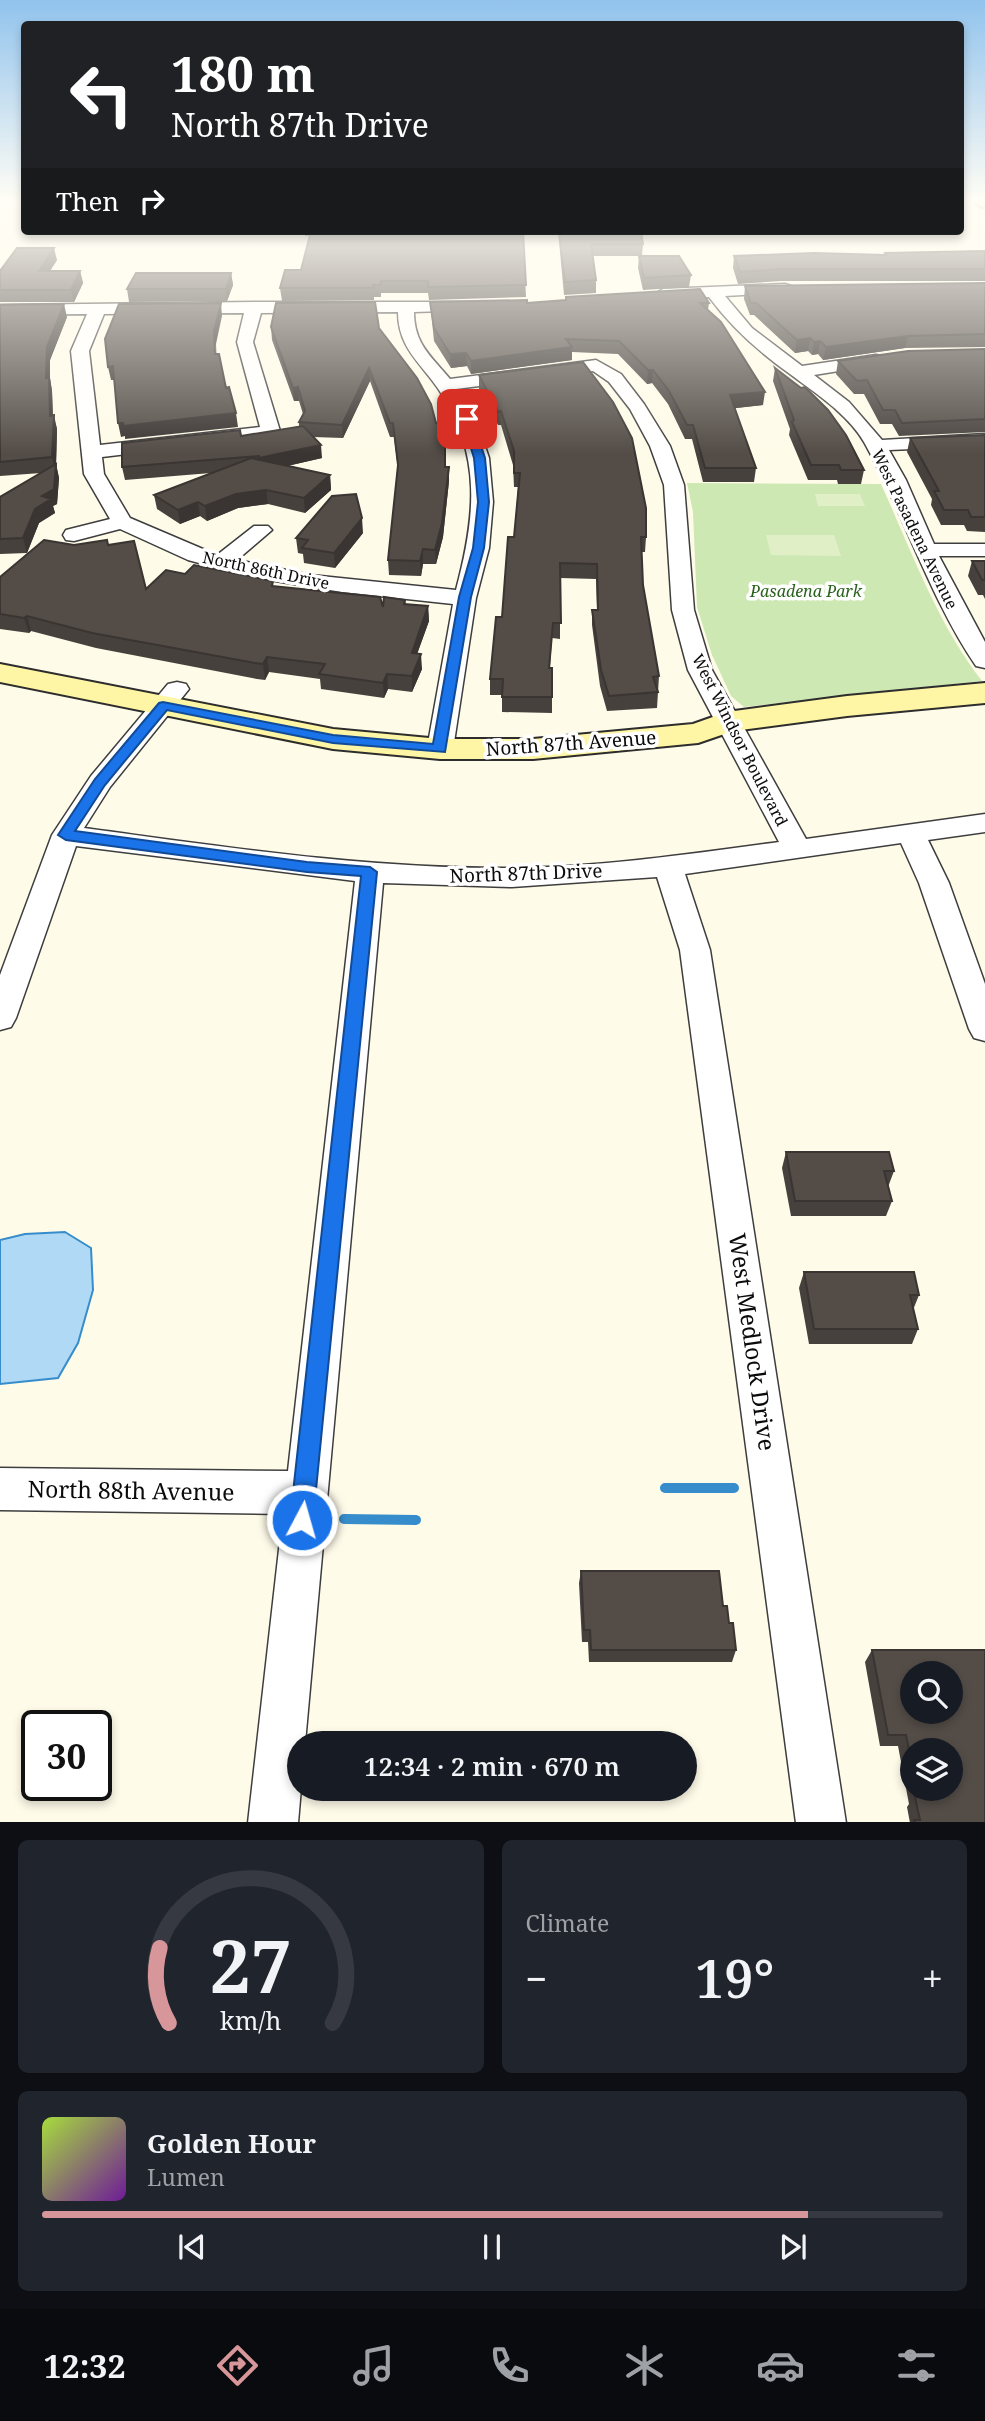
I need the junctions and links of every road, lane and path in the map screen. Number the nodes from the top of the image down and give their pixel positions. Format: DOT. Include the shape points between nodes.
graph roads {
  1 [pos="807,288"];
  2 [pos="714,292"];
  3 [pos="652,295"];
  4 [pos="254,307"];
  5 [pos="406,307"];
  6 [pos="488,307"];
  7 [pos="99,308"];
  8 [pos="0,310"];
  9 [pos="894,358"];
  10 [pos="796,372"];
  11 [pos="446,385"];
  12 [pos="985,440"];
  13 [pos="875,446"];
  14 [pos="93,452"];
  15 [pos="122,522"];
  16 [pos="261,530"];
  17 [pos="74,535"];
  18 [pos="927,550"];
  19 [pos="985,550"];
  20 [pos="220,563"];
  21 [pos="465,597"];
  22 [pos="0,653"];
  23 [pos="985,661"];
  24 [pos="0,673"];
  25 [pos="985,693"];
  26 [pos="170,697"];
  27 [pos="727,722"];
  28 [pos="441,739"];
  29 [pos="985,823"];
  30 [pos="909,832"];
  31 [pos="66,835"];
  32 [pos="796,848"];
  33 [pos="668,865"];
  34 [pos="370,872"];
  35 [pos="0,1018"];
  36 [pos="985,1030"];
  37 [pos="0,1489"];
  38 [pos="304,1493"];
  39 [pos="273,1822"];
  40 [pos="821,1822"];
  1 -- 2 [label="street"];
  2 -- 3 [label="street"];
  2 -- 10 [label="street, West Pasadena Avenue" via="726,311 769,353"];
  4 -- 5 [label="street"];
  4 -- 7 [label="street"];
  4 -- 14 [label="street" via="245,342 271,430"];
  5 -- 6 [label="street"];
  5 -- 11 [label="street" via="410,338"];
  7 -- 8 [label="street"];
  7 -- 14 [label="street" via="80,351"];
  9 -- 10 [label="street"];
  10 -- 13 [label="street, West Pasadena Avenue" via="840,404"];
  11 -- 21 [label="street" via="467,419 480,458 483,502 478,548"];
  11 -- 27 [label="street, West Windsor Boulevard" via="596,365 615,378 638,408 670,472 689,639"];
  12 -- 13 [label="street"];
  13 -- 18 [label="street, West Pasadena Avenue"];
  14 -- 15 [label="street" via="94,474"];
  15 -- 17 [label="street"];
  15 -- 20 [label="street, North 86th Drive" via="162,543"];
  16 -- 20 [label="street"];
  18 -- 19 [label="street"];
  18 -- 23 [label="street, West Pasadena Avenue" via="939,581"];
  20 -- 21 [label="street, North 86th Drive" via="328,584"];
  21 -- 28 [label="street"];
  22 -- 26 [label="street, North 87th Avenue"];
  24 -- 26 [label="street, North 87th Avenue"];
  25 -- 27 [label="street, North 87th Avenue"];
  26 -- 28 [label="street, North 87th Avenue" via="333,739"];
  26 -- 31 [label="street" via="100,782"];
  27 -- 28 [label="street, North 87th Avenue" via="698,733 533,749"];
  27 -- 32 [label="street, West Windsor Boulevard"];
  29 -- 30 [label="street, North 87th Drive"];
  30 -- 32 [label="street, North 87th Drive"];
  30 -- 36 [label="street" via="934,883"];
  31 -- 34 [label="street, North 87th Drive"];
  31 -- 35 [label="street"];
  32 -- 33 [label="street, North 87th Drive"];
  33 -- 34 [label="street, North 87th Drive" via="575,875"];
  33 -- 40 [label="street, West Medlock Drive" via="695,950"];
  34 -- 38 [label="street"];
  37 -- 38 [label="street, North 88th Avenue"];
  38 -- 39 [label="street"];
}
